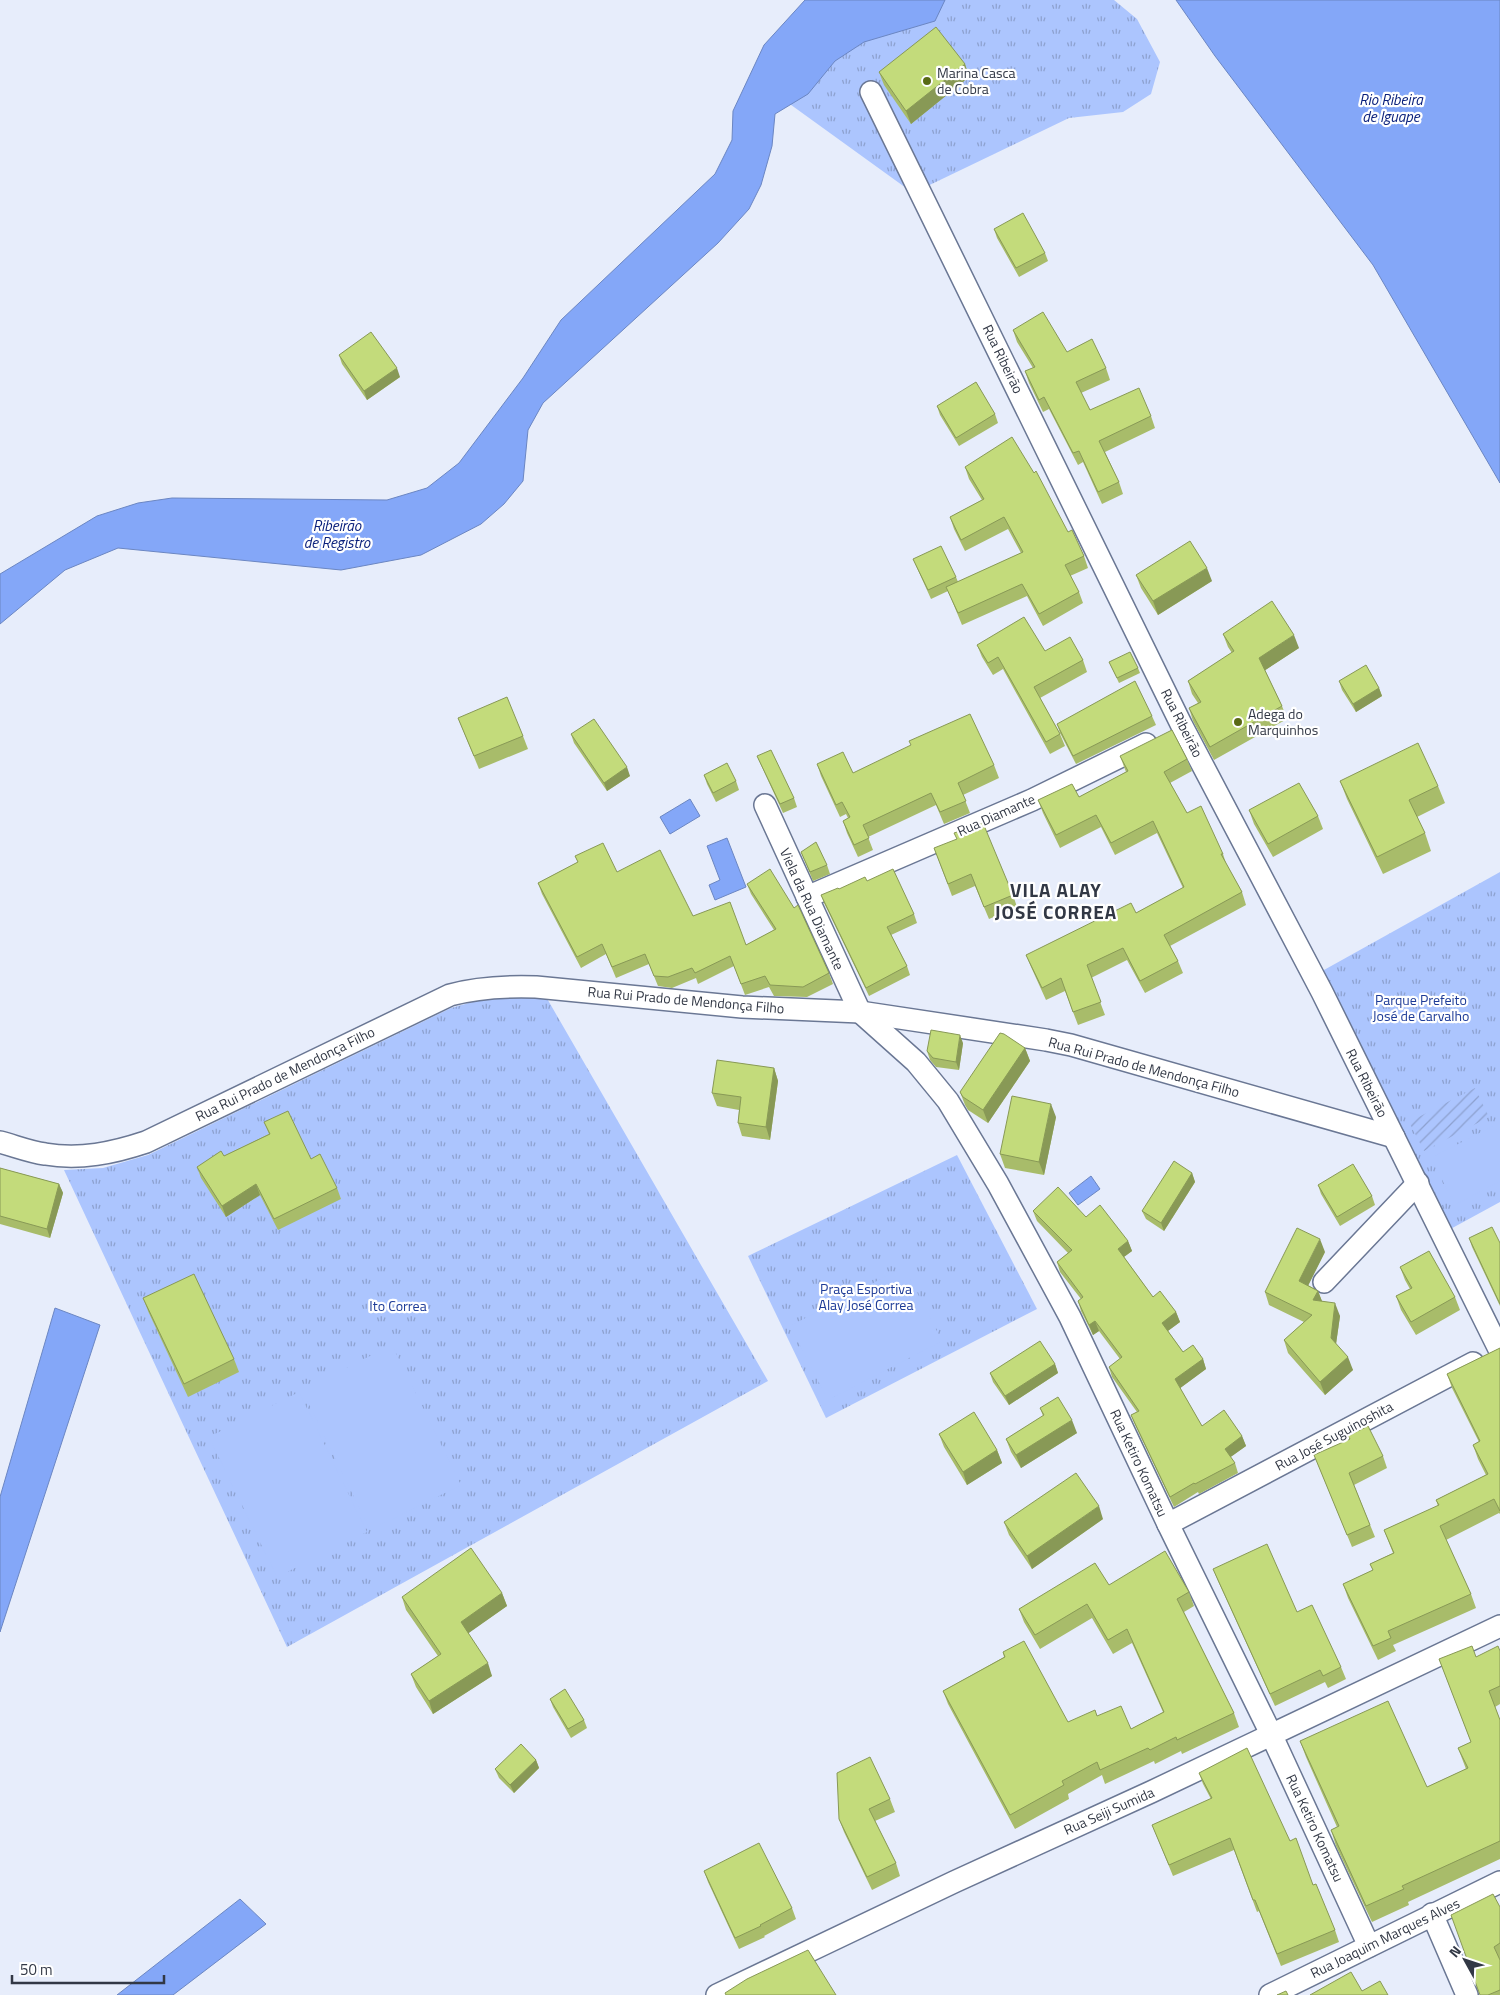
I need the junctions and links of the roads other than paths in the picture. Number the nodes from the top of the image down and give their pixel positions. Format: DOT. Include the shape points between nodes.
graph roads {
  1 [pos="872,92"];
  2 [pos="1182,726"];
  3 [pos="765,805"];
  4 [pos="807,897"];
  5 [pos="860,1012"];
  6 [pos="1394,1137"];
  7 [pos="0,1142"];
  8 [pos="1418,1184"];
  9 [pos="1324,1282"];
  10 [pos="1499,1349"];
  11 [pos="1168,1524"];
  12 [pos="1500,1626"];
  13 [pos="1271,1734"];
  14 [pos="1500,1882"];
  15 [pos="1432,1914"];
  16 [pos="1369,1946"];
  17 [pos="717,1995"];
  18 [pos="1270,1995"];
  19 [pos="1467,1995"];
  1 -- 2 [label="street, Rua Ribeirão"];
  2 -- 4 [label="street, Rua Diamante" via="1032,800"];
  2 -- 6 [label="street, Rua Ribeirão"];
  3 -- 4 [label="street, Viela da Rua Diamante"];
  4 -- 5 [label="street, Viela da Rua Diamante"];
  5 -- 6 [label="street, Rua Rui Prado de Mendonça Filho" via="1071,1045"];
  5 -- 7 [label="street, Rua Rui Prado de Mendonça Filho" via="742,1007 536,987 474,988 441,999 146,1142 118,1151 62,1156"];
  5 -- 11 [label="street, Rua Ketiro Komatsu" via="916,1062 938,1088 998,1184 1070,1317"];
  6 -- 8 [label="street, Rua Ribeirão"];
  8 -- 9 [label="street"];
  8 -- 10 [label="street, Rua Ribeirão"];
  10 -- 11 [label="street, Rua José Suguinoshita"];
  11 -- 13 [label="street, Rua Ketiro Komatsu"];
  12 -- 13 [label="street, Rua Seiji Sumida"];
  13 -- 16 [label="street, Rua Ketiro Komatsu"];
  13 -- 17 [label="street, Rua Seiji Sumida"];
  14 -- 15 [label="street, Rua Joaquim Marques Alves"];
  15 -- 16 [label="street, Rua Joaquim Marques Alves"];
  15 -- 19 [label="street"];
  16 -- 18 [label="street, Rua Joaquim Marques Alves"];
}
